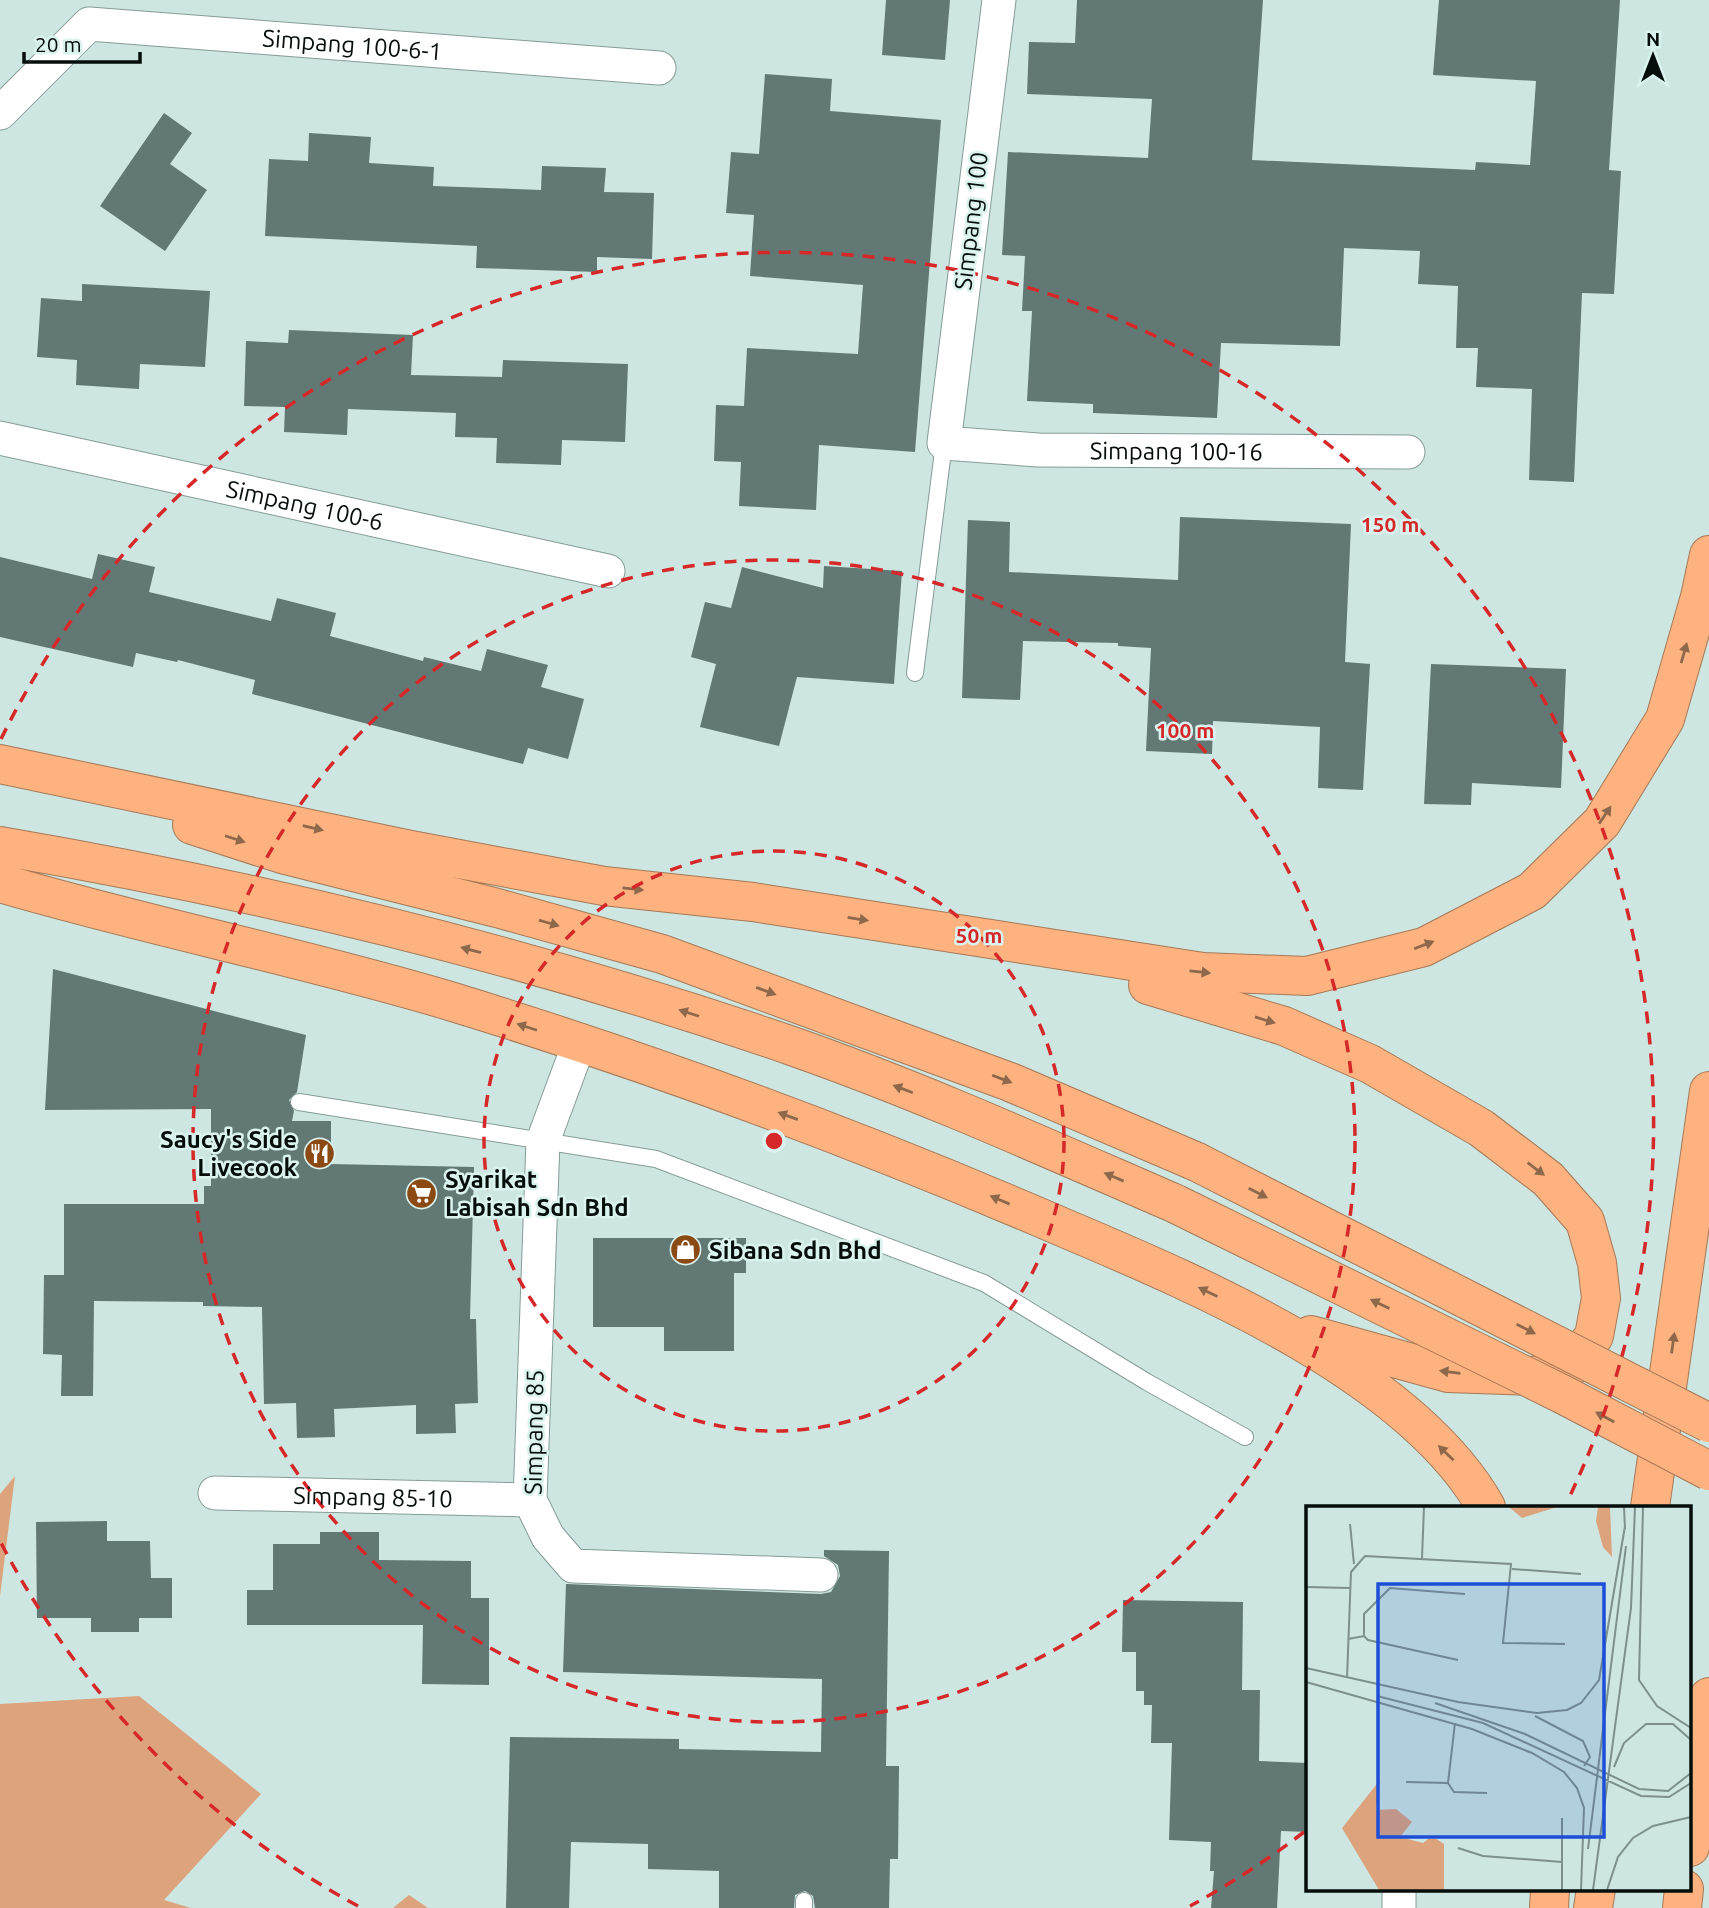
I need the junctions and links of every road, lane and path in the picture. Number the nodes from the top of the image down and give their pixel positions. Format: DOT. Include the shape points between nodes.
graph roads {
  1 [pos="999,0"];
  2 [pos="659,68"];
  3 [pos="0,113"];
  4 [pos="0,438"];
  5 [pos="944,443"];
  6 [pos="1408,452"];
  7 [pos="1709,555"];
  8 [pos="608,570"];
  9 [pos="915,673"];
  10 [pos="15,768"];
  11 [pos="0,846"];
  12 [pos="0,883"];
  13 [pos="1011,945"];
  14 [pos="579,1044"];
  15 [pos="1709,1091"];
  16 [pos="299,1102"];
  17 [pos="543,1141"];
  18 [pos="1269,1322"];
  19 [pos="1709,1423"];
  20 [pos="1245,1437"];
  21 [pos="1709,1471"];
  22 [pos="215,1493"];
  23 [pos="530,1500"];
  24 [pos="1485,1506"];
  25 [pos="1650,1506"];
  26 [pos="821,1575"];
  27 [pos="1709,1697"];
  28 [pos="1692,1831"];
  29 [pos="1399,1890"];
  30 [pos="1550,1890"];
  31 [pos="1596,1890"];
  32 [pos="1685,1890"];
  33 [pos="1399,1908"];
  34 [pos="1549,1908"];
  35 [pos="1593,1908"];
  36 [pos="1682,1908"];
  1 -- 5 [label="street, Simpang 100"];
  2 -- 3 [label="street, Simpang 100-6-1" via="89,24"];
  4 -- 8 [label="street, Simpang 100-6"];
  5 -- 6 [label="street, Simpang 100-16" via="1038,450"];
  5 -- 9 [label="lane"];
  13 -- 7 [label="highway, one-way" via="1203,972 1307,976 1424,947 1532,891 1602,822 1665,719"];
  10 -- 13 [label="highway, one-way" via="604,886 753,902"];
  10 -- 19 [label="highway, one-way, bridge" via="282,854 662,954 1010,1082 1197,1162"];
  21 -- 11 [label="highway, one-way, bridge" via="1176,1204 988,1122 794,1047 635,996 352,918"];
  14 -- 12 [label="highway, one-way" via="314,963"];
  13 -- 18 [label="highway, one-way" via="1284,1026 1370,1064 1482,1128 1548,1179 1585,1221 1597,1263 1601,1298 1594,1336 1570,1367 1534,1376 1448,1373"];
  14 -- 17 [label="street, Simpang 85"];
  18 -- 14 [label="highway, one-way" via="1160,1268 857,1141"];
  25 -- 15 [label="highway, one-way"];
  16 -- 17 [label="lane"];
  17 -- 20 [label="lane" via="656,1159 984,1283"];
  17 -- 23 [label="street, Simpang 85"];
  24 -- 18 [label="highway, one-way" via="1467,1474 1407,1416"];
  22 -- 23 [label="street, Simpang 85-10"];
  23 -- 26 [label="street, Simpang 85" via="548,1537 573,1566"];
  27 -- 28 [label="highway"];
  29 -- 33 [label="street"];
  30 -- 34 [label="highway"];
  31 -- 35 [label="highway"];
  32 -- 36 [label="highway"];
}
